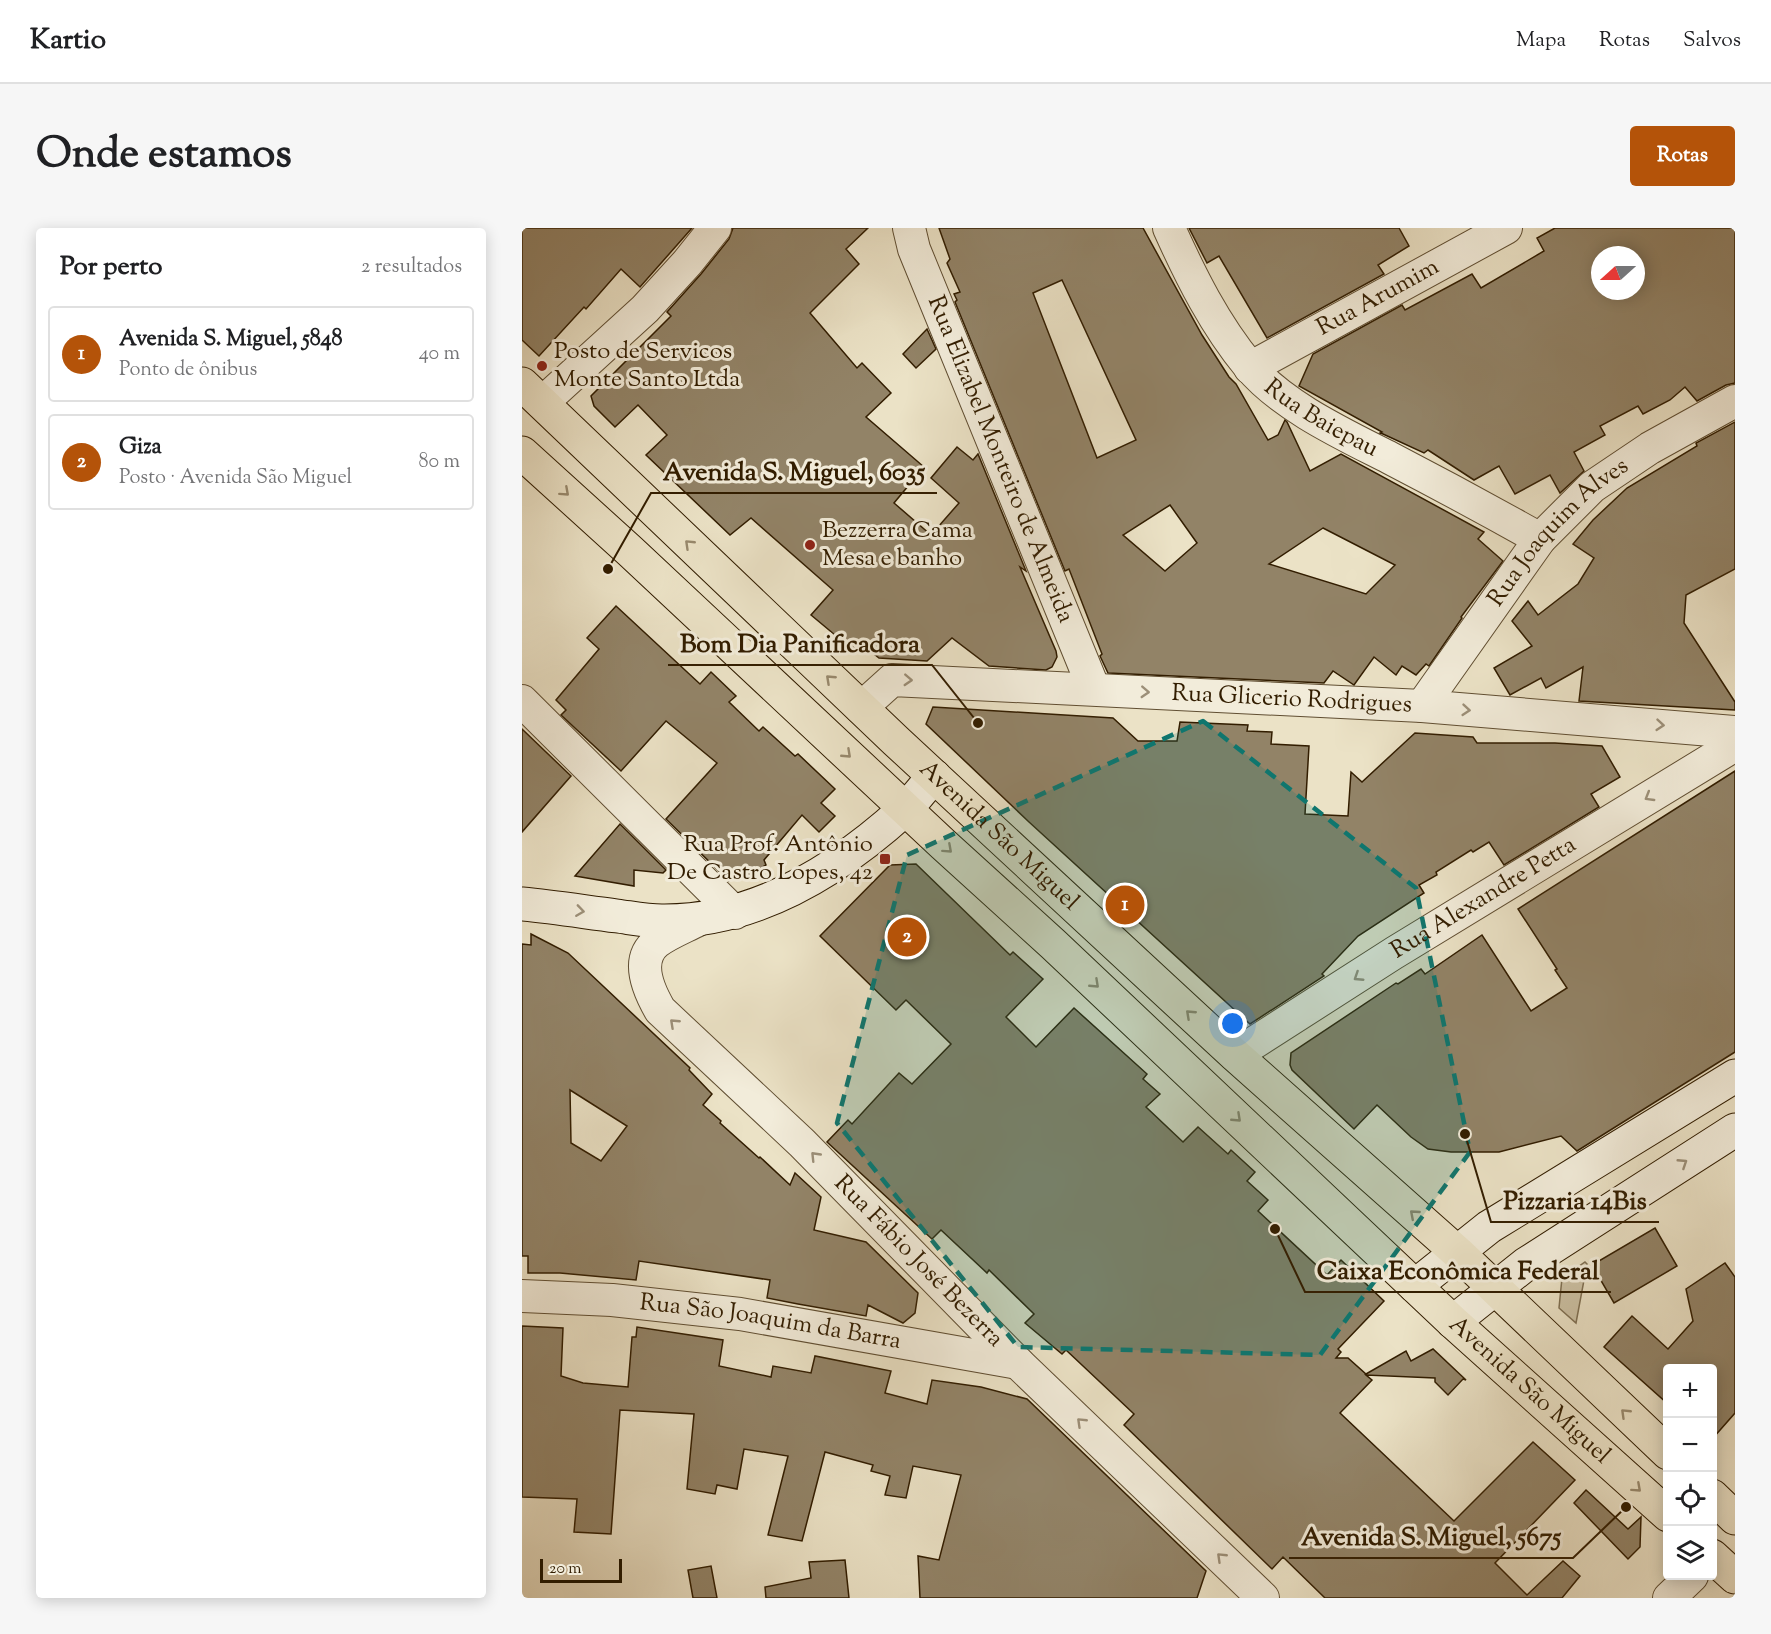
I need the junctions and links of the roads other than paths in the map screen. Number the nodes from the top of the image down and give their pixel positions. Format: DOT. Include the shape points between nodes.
graph roads {
  1 [pos="715,228"];
  2 [pos="909,228"];
  3 [pos="1169,228"];
  4 [pos="1506,228"];
  5 [pos="1463,238"];
  6 [pos="1251,368"];
  7 [pos="532,393"];
  8 [pos="1735,401"];
  9 [pos="522,453"];
  10 [pos="1540,539"];
  11 [pos="1094,689"];
  12 [pos="522,701"];
  13 [pos="1422,706"];
  14 [pos="861,708"];
  15 [pos="1735,732"];
  16 [pos="1735,745"];
  17 [pos="934,776"];
  18 [pos="905,809"];
  19 [pos="522,904"];
  20 [pos="735,913"];
  21 [pos="698,920"];
  22 [pos="1234,1055"];
  23 [pos="1735,1076"];
  24 [pos="1735,1130"];
  25 [pos="1458,1253"];
  26 [pos="1415,1287"];
  27 [pos="1495,1288"];
  28 [pos="522,1296"];
  29 [pos="1453,1323"];
  30 [pos="1018,1363"];
  31 [pos="1663,1448"];
  32 [pos="1717,1500"];
  33 [pos="1663,1511"];
  34 [pos="1735,1518"];
  35 [pos="1717,1560"];
  36 [pos="1735,1577"];
  37 [pos="1687,1580"];
  38 [pos="1263,1598"];
  39 [pos="1669,1598"];
  1 -- 7 [label="street" via="645,309"];
  2 -- 11 [label="street, Rua Elizabel Monteiro de Almeida"];
  3 -- 6 [label="street, Rua Baiepau" via="1219,326"];
  4 -- 5 [label="street, Rua Arumim"];
  5 -- 6 [label="street, Rua Arumim"];
  6 -- 10 [label="street, Rua Baiepau" via="1280,394 1322,422"];
  14 -- 7 [label="main road, Avenida São Miguel, one-way"];
  8 -- 10 [label="street, Rua Joaquim Alves" via="1650,448 1592,487"];
  9 -- 18 [label="main road, Avenida São Miguel, one-way"];
  10 -- 13 [label="street, Rua Joaquim Alves"];
  11 -- 13 [label="street, Rua Glicerio Rodrigues, one-way"];
  14 -- 11 [label="street, Rua Glicerio Rodrigues, one-way" via="892,680"];
  12 -- 20 [label="street"];
  13 -- 15 [label="street, Rua Glicerio Rodrigues, one-way"];
  14 -- 17 [label="main road, Avenida São Miguel"];
  16 -- 22 [label="street, Rua Alexandre Petta, one-way"];
  17 -- 18 [label="main road"];
  22 -- 17 [label="main road, Avenida São Miguel, one-way"];
  18 -- 20 [label="main road" via="829,868"];
  18 -- 26 [label="main road, Avenida São Miguel, one-way" via="1062,952"];
  19 -- 21 [label="main road, one-way" via="659,921"];
  20 -- 21 [label="main road"];
  30 -- 21 [label="street, Rua Fábio José Bezerra, one-way" via="802,1143 660,1010 645,975 647,957 655,943"];
  25 -- 22 [label="main road, Avenida São Miguel, one-way"];
  23 -- 25 [label="main road" via="1489,1227"];
  27 -- 24 [label="main road, one-way"];
  25 -- 26 [label="main road"];
  25 -- 27 [label="main road, Avenida São Miguel"];
  26 -- 29 [label="main road, Avenida São Miguel"];
  27 -- 29 [label="main road"];
  31 -- 27 [label="main road, Avenida São Miguel, one-way"];
  28 -- 30 [label="street, Rua São Joaquim da Barra" via="612,1300 740,1314"];
  29 -- 33 [label="main road, Avenida São Miguel, one-way"];
  38 -- 30 [label="street, Rua Fábio José Bezerra, one-way"];
  32 -- 34 [label="main road"];
  35 -- 36 [label="main road"];
  37 -- 39 [label="street"];
}
